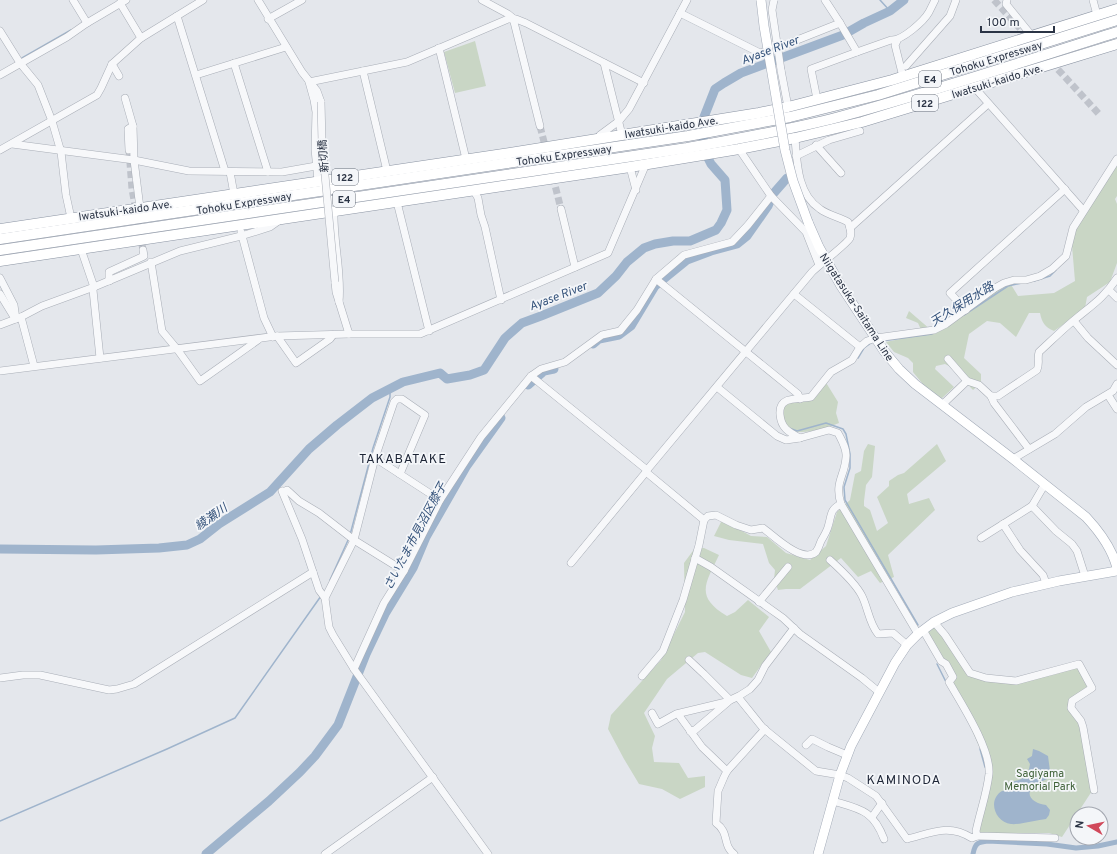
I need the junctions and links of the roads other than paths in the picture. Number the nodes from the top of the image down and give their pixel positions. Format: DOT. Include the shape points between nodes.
graph roads {
  1 [pos="73,0"];
  2 [pos="203,0"];
  3 [pos="258,0"];
  4 [pos="302,0"];
  5 [pos="482,0"];
  6 [pos="687,0"];
  7 [pos="761,0"];
  8 [pos="774,0"];
  9 [pos="826,0"];
  10 [pos="935,0"];
  11 [pos="956,0"];
  12 [pos="1007,0"];
  13 [pos="1093,0"];
  14 [pos="123,2"];
  15 [pos="1117,9"];
  16 [pos="680,13"];
  17 [pos="1097,14"];
  18 [pos="177,16"];
  19 [pos="513,18"];
  20 [pos="268,19"];
  21 [pos="1117,20"];
  22 [pos="87,23"];
  23 [pos="840,23"];
  24 [pos="0,31"];
  25 [pos="1117,32"];
  26 [pos="1032,36"];
  27 [pos="141,38"];
  28 [pos="897,40"];
  29 [pos="1117,44"];
  30 [pos="286,48"];
  31 [pos="439,48"];
  32 [pos="857,52"];
  33 [pos="20,63"];
  34 [pos="234,63"];
  35 [pos="604,63"];
  36 [pos="112,64"];
  37 [pos="906,66"];
  38 [pos="363,71"];
  39 [pos="0,75"];
  40 [pos="196,75"];
  41 [pos="120,76"];
  42 [pos="903,77"];
  43 [pos="309,82"];
  44 [pos="644,83"];
  45 [pos="975,88"];
  46 [pos="126,98"];
  47 [pos="817,99"];
  48 [pos="988,104"];
  49 [pos="788,107"];
  50 [pos="52,121"];
  51 [pos="619,122"];
  52 [pos="133,126"];
  53 [pos="540,126"];
  54 [pos="860,130"];
  55 [pos="622,135"];
  56 [pos="795,138"];
  57 [pos="599,139"];
  58 [pos="12,144"];
  59 [pos="816,145"];
  60 [pos="0,150"];
  61 [pos="129,150"];
  62 [pos="735,150"];
  63 [pos="61,152"];
  64 [pos="796,156"];
  65 [pos="466,159"];
  66 [pos="1117,159"];
  67 [pos="134,160"];
  68 [pos="646,164"];
  69 [pos="316,166"];
  70 [pos="630,167"];
  71 [pos="228,172"];
  72 [pos="268,172"];
  73 [pos="387,172"];
  74 [pos="841,173"];
  75 [pos="318,181"];
  76 [pos="1065,189"];
  77 [pos="636,190"];
  78 [pos="474,191"];
  79 [pos="234,194"];
  80 [pos="771,196"];
  81 [pos="397,202"];
  82 [pos="140,208"];
  83 [pos="561,209"];
  84 [pos="1084,210"];
  85 [pos="334,211"];
  86 [pos="71,218"];
  87 [pos="282,219"];
  88 [pos="240,226"];
  89 [pos="0,228"];
  90 [pos="850,228"];
  91 [pos="241,236"];
  92 [pos="0,239"];
  93 [pos="81,249"];
  94 [pos="0,250"];
  95 [pos="143,250"];
  96 [pos="0,261"];
  97 [pos="151,262"];
  98 [pos="822,262"];
  99 [pos="575,267"];
  100 [pos="0,278"];
  101 [pos="1117,278"];
  102 [pos="109,281"];
  103 [pos="659,281"];
  104 [pos="94,287"];
  105 [pos="1109,290"];
  106 [pos="0,294"];
  107 [pos="794,294"];
  108 [pos="1117,298"];
  109 [pos="501,300"];
  110 [pos="339,302"];
  111 [pos="966,310"];
  112 [pos="18,318"];
  113 [pos="1074,321"];
  114 [pos="0,325"];
  115 [pos="429,331"];
  116 [pos="349,334"];
  117 [pos="334,335"];
  118 [pos="275,337"];
  119 [pos="876,338"];
  120 [pos="260,339"];
  121 [pos="860,347"];
  122 [pos="177,349"];
  123 [pos="746,352"];
  124 [pos="100,358"];
  125 [pos="948,359"];
  126 [pos="34,366"];
  127 [pos="1117,366"];
  128 [pos="0,371"];
  129 [pos="531,376"];
  130 [pos="967,381"];
  131 [pos="1117,384"];
  132 [pos="717,387"];
  133 [pos="1108,395"];
  134 [pos="991,396"];
  135 [pos="800,399"];
  136 [pos="943,404"];
  137 [pos="1117,409"];
  138 [pos="800,438"];
  139 [pos="1029,449"];
  140 [pos="375,458"];
  141 [pos="1013,459"];
  142 [pos="646,471"];
  143 [pos="400,474"];
  144 [pos="1045,484"];
  145 [pos="440,500"];
  146 [pos="841,504"];
  147 [pos="1032,506"];
  148 [pos="704,520"];
  149 [pos="1003,524"];
  150 [pos="981,538"];
  151 [pos="354,540"];
  152 [pos="695,558"];
  153 [pos="830,560"];
  154 [pos="571,563"];
  155 [pos="788,567"];
  156 [pos="1117,570"];
  157 [pos="404,571"];
  158 [pos="313,572"];
  159 [pos="1085,576"];
  160 [pos="1046,583"];
  161 [pos="323,596"];
  162 [pos="759,602"];
  163 [pos="934,622"];
  164 [pos="794,628"];
  165 [pos="920,632"];
  166 [pos="907,645"];
  167 [pos="689,660"];
  168 [pos="356,672"];
  169 [pos="642,676"];
  170 [pos="0,678"];
  171 [pos="879,692"];
  172 [pos="733,699"];
  173 [pos="652,713"];
  174 [pos="678,714"];
  175 [pos="765,729"];
  176 [pos="690,732"];
  177 [pos="806,745"];
  178 [pos="847,755"];
  179 [pos="727,771"];
  180 [pos="840,775"];
  181 [pos="433,777"];
  182 [pos="1094,790"];
  183 [pos="833,802"];
  184 [pos="882,802"];
  185 [pos="872,817"];
  186 [pos="977,836"];
  187 [pos="1055,838"];
  188 [pos="884,839"];
  189 [pos="325,854"];
  190 [pos="488,854"];
  191 [pos="734,854"];
  192 [pos="818,854"];
  1 -- 22 [label="street"];
  2 -- 18 [label="street"];
  3 -- 20 [label="street"];
  4 -- 20 [label="street"];
  5 -- 19 [label="street"];
  6 -- 16 [label="street"];
  7 -- 98 [label="main road, Niigatasuka-Saitama Line, bridge" via="788,166"];
  8 -- 49 [label="street, bridge" via="772,10"];
  9 -- 23 [label="street"];
  10 -- 28 [label="street" via="929,13"];
  11 -- 37 [label="street" via="950,16"];
  12 -- 26 [label="street" via="1006,4"];
  13 -- 17 [label="street"];
  14 -- 22 [label="street"];
  14 -- 27 [label="street"];
  15 -- 17 [label="highway, Iwatsuki-kaido Ave. / 122"];
  16 -- 23 [label="street" via="760,53"];
  16 -- 44 [label="street"];
  17 -- 26 [label="highway, Iwatsuki-kaido Ave. / 122"];
  18 -- 27 [label="street"];
  18 -- 40 [label="street"];
  19 -- 31 [label="street"];
  19 -- 35 [label="street"];
  19 -- 53 [label="street"];
  20 -- 30 [label="street"];
  21 -- 92 [label="highway, Tohoku Expressway / E4" via="878,95 739,127"];
  22 -- 33 [label="street"];
  23 -- 32 [label="street"];
  24 -- 33 [label="street"];
  25 -- 94 [label="highway, Tohoku Expressway / E4" via="887,103 735,140"];
  26 -- 42 [label="highway, Iwatsuki-kaido Ave. / 122"];
  27 -- 36 [label="street"];
  28 -- 32 [label="street"];
  28 -- 42 [label="street" via="895,45"];
  29 -- 45 [label="highway, Iwatsuki-kaido Ave. / 122"];
  30 -- 34 [label="street"];
  30 -- 43 [label="street"];
  31 -- 38 [label="street" via="407,62"];
  31 -- 65 [label="street"];
  32 -- 47 [label="street" via="811,69"];
  33 -- 39 [label="street"];
  33 -- 50 [label="street" via="38,85"];
  34 -- 40 [label="street"];
  34 -- 72 [label="street"];
  35 -- 44 [label="street"];
  35 -- 51 [label="street"];
  36 -- 41 [label="street"];
  36 -- 50 [label="street" via="97,95"];
  38 -- 43 [label="street"];
  38 -- 73 [label="street"];
  40 -- 71 [label="street"];
  42 -- 47 [label="highway, Iwatsuki-kaido Ave. / 122"];
  43 -- 69 [label="street" via="316,112"];
  43 -- 110 [label="street, 新切橋, bridge" via="317,91 321,102 334,282"];
  44 -- 51 [label="street"];
  45 -- 48 [label="street"];
  45 -- 56 [label="highway, Iwatsuki-kaido Ave. / 122" via="862,122"];
  46 -- 52 [label="street"];
  47 -- 49 [label="highway, Iwatsuki-kaido Ave. / 122"];
  48 -- 76 [label="street"];
  48 -- 90 [label="street"];
  49 -- 55 [label="highway, Iwatsuki-kaido Ave. / 122"];
  50 -- 58 [label="street"];
  50 -- 63 [label="street"];
  51 -- 55 [label="street"];
  51 -- 57 [label="street" via="603,132"];
  52 -- 61 [label="street" via="128,129"];
  52 -- 67 [label="street"];
  54 -- 59 [label="street"];
  55 -- 57 [label="highway, Iwatsuki-kaido Ave. / 122"];
  56 -- 62 [label="highway, Iwatsuki-kaido Ave. / 122"];
  56 -- 64 [label="street"];
  57 -- 65 [label="highway, Iwatsuki-kaido Ave. / 122"];
  58 -- 60 [label="street"];
  58 -- 63 [label="street"];
  59 -- 64 [label="street"];
  59 -- 74 [label="street"];
  62 -- 68 [label="highway, Iwatsuki-kaido Ave. / 122"];
  62 -- 80 [label="street"];
  63 -- 67 [label="street"];
  63 -- 86 [label="street"];
  64 -- 90 [label="street" via="797,169 805,193 813,204 848,222"];
  65 -- 73 [label="highway, Iwatsuki-kaido Ave. / 122"];
  66 -- 84 [label="street"];
  67 -- 71 [label="street" via="189,171"];
  67 -- 82 [label="street"];
  68 -- 70 [label="highway, Iwatsuki-kaido Ave. / 122"];
  68 -- 77 [label="street"];
  69 -- 72 [label="street"];
  69 -- 75 [label="street"];
  70 -- 77 [label="street"];
  70 -- 78 [label="highway, Iwatsuki-kaido Ave. / 122"];
  71 -- 72 [label="street"];
  71 -- 79 [label="street"];
  73 -- 75 [label="highway, Iwatsuki-kaido Ave. / 122"];
  75 -- 79 [label="highway, Iwatsuki-kaido Ave. / 122"];
  76 -- 84 [label="street"];
  76 -- 111 [label="street" via="950,293"];
  77 -- 99 [label="street" via="608,253"];
  78 -- 81 [label="highway, Iwatsuki-kaido Ave. / 122"];
  78 -- 109 [label="street" via="478,198"];
  79 -- 82 [label="highway, Iwatsuki-kaido Ave. / 122"];
  80 -- 98 [label="street" via="806,232"];
  80 -- 103 [label="street" via="732,242 684,255"];
  81 -- 85 [label="highway, Iwatsuki-kaido Ave. / 122"];
  81 -- 115 [label="street"];
  82 -- 86 [label="highway, Iwatsuki-kaido Ave. / 122"];
  83 -- 99 [label="street"];
  84 -- 111 [label="street" via="1073,228 1066,256 1060,263 1040,276 1004,283"];
  85 -- 87 [label="highway, Iwatsuki-kaido Ave. / 122"];
  85 -- 110 [label="street"];
  86 -- 89 [label="highway, Iwatsuki-kaido Ave. / 122"];
  87 -- 88 [label="highway, Iwatsuki-kaido Ave. / 122"];
  87 -- 91 [label="street" via="270,227"];
  88 -- 91 [label="street"];
  88 -- 93 [label="highway, Iwatsuki-kaido Ave. / 122"];
  90 -- 98 [label="street" via="849,239"];
  91 -- 97 [label="street" via="180,251"];
  91 -- 118 [label="street" via="264,318"];
  93 -- 96 [label="highway, Iwatsuki-kaido Ave. / 122"];
  93 -- 104 [label="street"];
  95 -- 102 [label="street" via="144,256 109,272"];
  97 -- 102 [label="street"];
  97 -- 122 [label="street" via="162,331"];
  98 -- 107 [label="street"];
  98 -- 119 [label="main road, Niigatasuka-Saitama Line"];
  99 -- 109 [label="street"];
  100 -- 112 [label="street"];
  101 -- 105 [label="street"];
  102 -- 104 [label="street"];
  103 -- 123 [label="street"];
  103 -- 129 [label="street" via="620,331 602,335 565,362 541,369"];
  104 -- 112 [label="street" via="42,306"];
  104 -- 124 [label="street"];
  105 -- 108 [label="street"];
  105 -- 113 [label="street"];
  106 -- 112 [label="street"];
  107 -- 121 [label="street"];
  107 -- 123 [label="street"];
  109 -- 115 [label="street"];
  110 -- 116 [label="street, 新切橋"];
  111 -- 119 [label="street" via="934,330"];
  112 -- 114 [label="street"];
  112 -- 126 [label="street"];
  113 -- 127 [label="street"];
  113 -- 134 [label="street" via="1039,352 1038,370 998,396"];
  115 -- 116 [label="street" via="420,334"];
  116 -- 117 [label="street"];
  117 -- 118 [label="street"];
  117 -- 118 [label="street" via="296,363"];
  118 -- 120 [label="street"];
  119 -- 121 [label="street"];
  119 -- 136 [label="main road, Niigatasuka-Saitama Line" via="907,377"];
  120 -- 122 [label="street"];
  120 -- 122 [label="street" via="200,381"];
  121 -- 135 [label="street" via="852,360 831,372 811,397"];
  122 -- 124 [label="street"];
  123 -- 132 [label="street"];
  123 -- 135 [label="street" via="798,394"];
  124 -- 126 [label="street"];
  125 -- 130 [label="street"];
  126 -- 128 [label="street"];
  129 -- 142 [label="street"];
  129 -- 145 [label="street" via="482,437"];
  130 -- 134 [label="street" via="979,385"];
  130 -- 136 [label="street"];
  131 -- 133 [label="street"];
  132 -- 138 [label="street" via="777,436 786,440"];
  132 -- 142 [label="street"];
  133 -- 137 [label="street"];
  133 -- 139 [label="street" via="1086,407 1055,434"];
  134 -- 139 [label="street"];
  135 -- 138 [label="street" via="786,400 780,410 781,420 786,429"];
  136 -- 141 [label="main road, Niigatasuka-Saitama Line"];
  138 -- 146 [label="street" via="829,430 838,433 843,441 846,458 839,483 838,494"];
  139 -- 141 [label="street"];
  140 -- 143 [label="street"];
  140 -- 143 [label="street" via="394,402 402,399 425,415"];
  140 -- 151 [label="street"];
  141 -- 144 [label="main road, Niigatasuka-Saitama Line"];
  142 -- 148 [label="street"];
  142 -- 154 [label="street"];
  143 -- 145 [label="street"];
  144 -- 147 [label="street"];
  144 -- 156 [label="main road, Niigatasuka-Saitama Line" via="1095,527 1110,549"];
  145 -- 157 [label="street"];
  146 -- 148 [label="street" via="834,508 828,528 816,551 809,555 800,554 785,546 763,528 751,530 716,515 708,516"];
  146 -- 165 [label="street"];
  147 -- 149 [label="street"];
  147 -- 159 [label="street" via="1072,544"];
  148 -- 152 [label="street"];
  149 -- 150 [label="street"];
  149 -- 160 [label="street" via="1020,550 1043,575"];
  151 -- 157 [label="street"];
  151 -- 158 [label="street" via="287,490 283,492"];
  151 -- 161 [label="street"];
  152 -- 162 [label="street"];
  152 -- 169 [label="street" via="683,600 665,646"];
  153 -- 166 [label="street" via="862,596 872,625 878,634 893,632"];
  155 -- 162 [label="street"];
  156 -- 159 [label="main road"];
  157 -- 168 [label="street" via="384,603"];
  158 -- 161 [label="street"];
  158 -- 170 [label="street" via="134,684 109,690 40,675"];
  159 -- 160 [label="main road"];
  160 -- 163 [label="main road" via="1012,592"];
  161 -- 168 [label="street" via="329,627"];
  162 -- 164 [label="street"];
  163 -- 165 [label="main road"];
  163 -- 182 [label="street" via="970,673 986,678 1016,681 1079,664 1092,688 1072,701 1071,708 1083,727"];
  164 -- 171 [label="street"];
  164 -- 172 [label="street" via="765,666 758,680"];
  165 -- 166 [label="main road"];
  165 -- 186 [label="street" via="946,664 953,677 949,682 978,733 987,760 989,772"];
  166 -- 171 [label="main road"];
  167 -- 172 [label="street"];
  168 -- 181 [label="street"];
  171 -- 178 [label="main road"];
  172 -- 174 [label="street"];
  172 -- 175 [label="street"];
  172 -- 176 [label="street"];
  173 -- 174 [label="street" via="658,724"];
  174 -- 176 [label="street"];
  175 -- 179 [label="street"];
  175 -- 180 [label="street" via="816,771"];
  176 -- 179 [label="street" via="709,755"];
  177 -- 178 [label="street" via="812,739"];
  178 -- 180 [label="main road"];
  179 -- 191 [label="street" via="718,792 716,823 725,832 728,847"];
  180 -- 183 [label="main road"];
  180 -- 184 [label="street" via="867,789"];
  181 -- 189 [label="street"];
  181 -- 190 [label="street"];
  183 -- 185 [label="street" via="858,809"];
  183 -- 192 [label="main road"];
  184 -- 185 [label="street"];
  184 -- 186 [label="street" via="907,839 942,830 958,831 972,838"];
  185 -- 188 [label="street" via="880,826"];
  186 -- 187 [label="street"];
}
